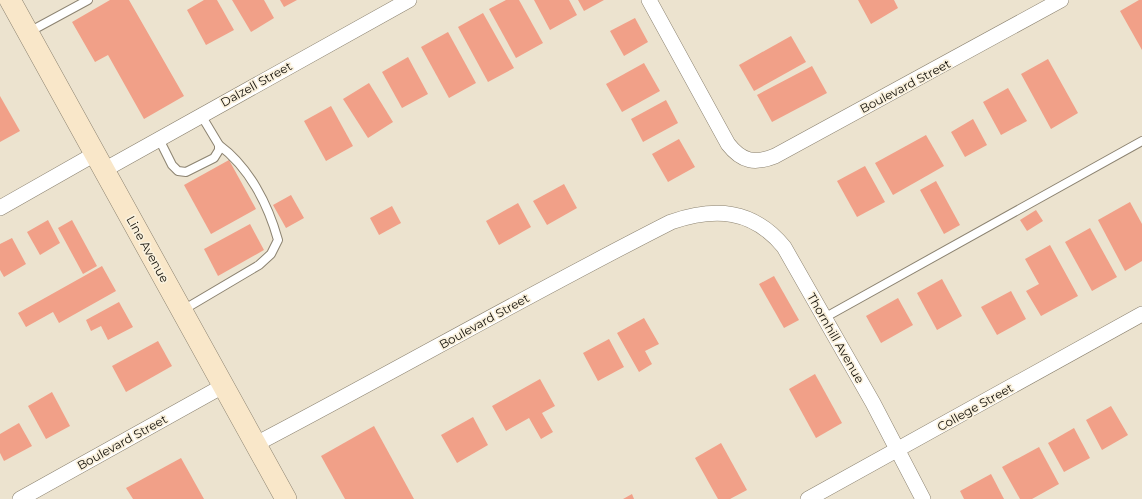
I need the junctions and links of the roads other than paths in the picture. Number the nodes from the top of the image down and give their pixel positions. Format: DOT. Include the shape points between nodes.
graph roads {
  1 [pos="10,0"];
  2 [pos="88,0"];
  3 [pos="409,0"];
  4 [pos="649,0"];
  5 [pos="1061,0"];
  6 [pos="28,33"];
  7 [pos="201,115"];
  8 [pos="159,139"];
  9 [pos="1142,141"];
  10 [pos="218,145"];
  11 [pos="100,162"];
  12 [pos="0,208"];
  13 [pos="717,212"];
  14 [pos="182,310"];
  15 [pos="1142,314"];
  16 [pos="824,318"];
  17 [pos="223,386"];
  18 [pos="256,444"];
  19 [pos="898,449"];
  20 [pos="20,499"];
  21 [pos="286,499"];
  22 [pos="808,499"];
  23 [pos="923,499"];
  1 -- 6 [label="main road, Line Avenue"];
  2 -- 6 [label="lane"];
  3 -- 7 [label="street, Dalzell Street"];
  4 -- 5 [label="street, Boulevard Street" via="728,144 746,160 761,161 775,156"];
  6 -- 11 [label="main road, Line Avenue"];
  7 -- 8 [label="street, Dalzell Street"];
  7 -- 10 [label="lane"];
  8 -- 10 [label="lane" via="172,165 178,171 186,172 214,158 219,150"];
  8 -- 11 [label="street, Dalzell Street"];
  9 -- 16 [label="lane"];
  10 -- 14 [label="lane" via="233,155 245,169 268,213 278,240 271,254 259,266"];
  11 -- 12 [label="street, Dalzell Street"];
  11 -- 14 [label="main road, Line Avenue"];
  13 -- 16 [label="street, Thornhill Avenue" via="751,219 776,237"];
  13 -- 18 [label="street, Boulevard Street" via="687,216 671,222 560,278"];
  14 -- 17 [label="main road, Line Avenue"];
  15 -- 19 [label="street, College Street"];
  16 -- 19 [label="street, Thornhill Avenue"];
  17 -- 18 [label="main road, Line Avenue"];
  17 -- 20 [label="street, Boulevard Street"];
  18 -- 21 [label="main road, Line Avenue"];
  19 -- 22 [label="street, College Street"];
  19 -- 23 [label="street, Thornhill Avenue"];
}
